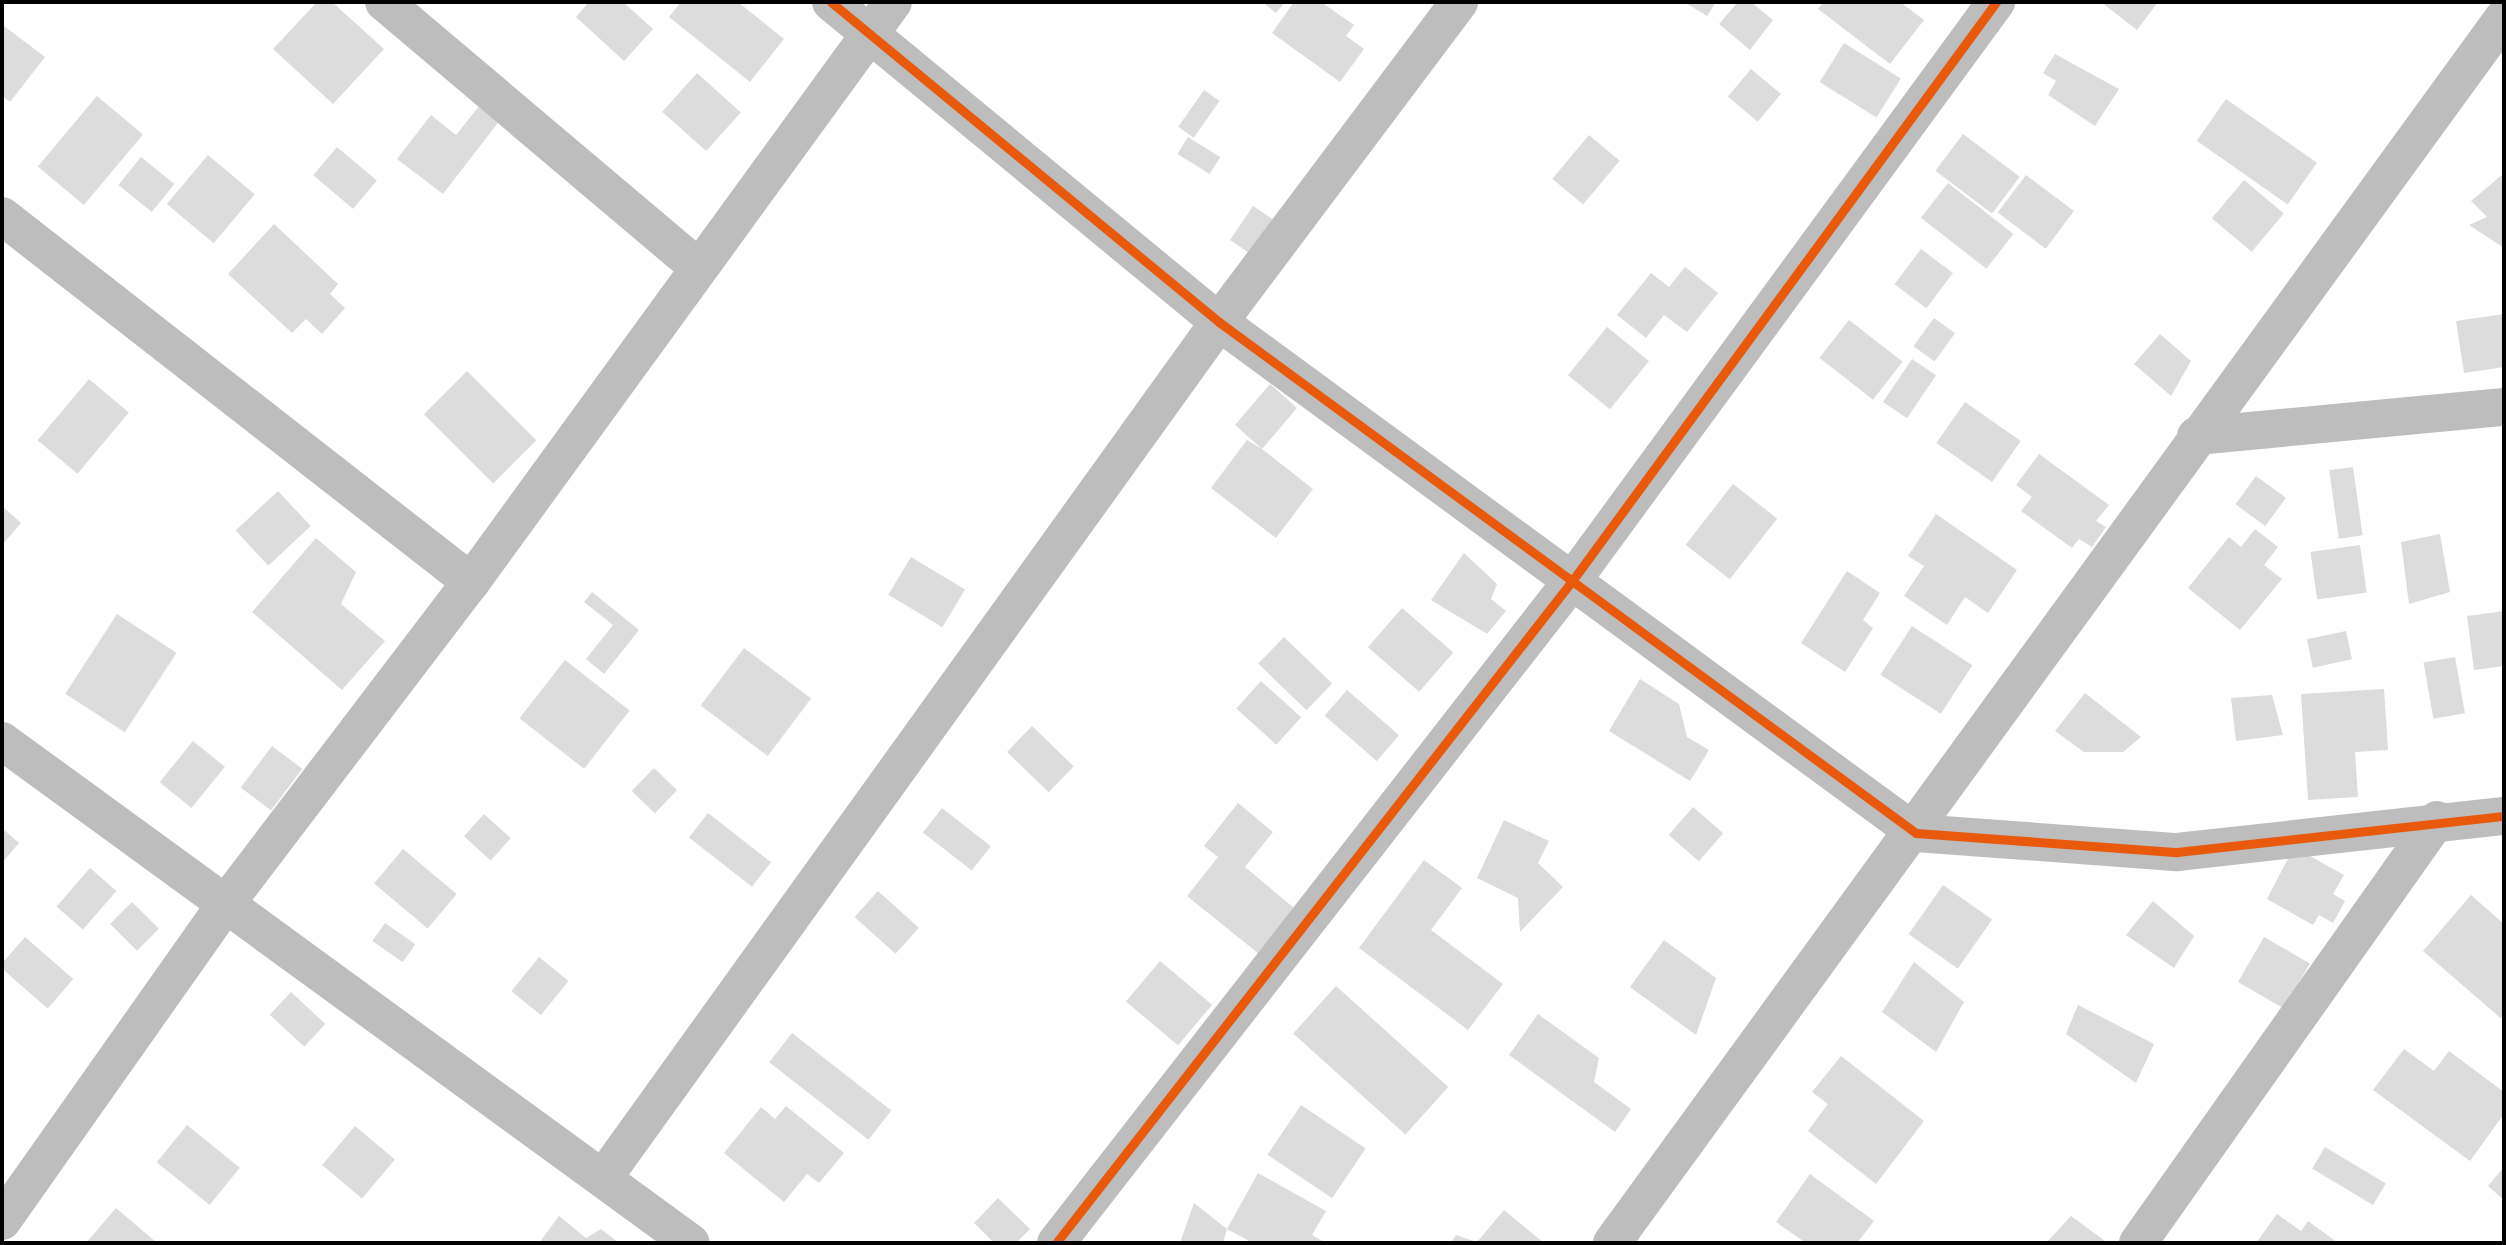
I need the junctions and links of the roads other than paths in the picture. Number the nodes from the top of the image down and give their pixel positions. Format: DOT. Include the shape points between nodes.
graph roads {
  1 [pos="384,2"];
  2 [pos="831,2"];
  3 [pos="893,2"];
  4 [pos="1459,2"];
  5 [pos="1996,2"];
  6 [pos="2504,17"];
  7 [pos="870,32"];
  8 [pos="2,216"];
  9 [pos="698,267"];
  10 [pos="1219,322"];
  11 [pos="2504,407"];
  12 [pos="2196,436"];
  13 [pos="1572,581"];
  14 [pos="471,582"];
  15 [pos="2,741"];
  16 [pos="2504,816"];
  17 [pos="2437,820"];
  18 [pos="1916,833"];
  19 [pos="224,906"];
  20 [pos="604,1177"];
  21 [pos="2,1221"];
  22 [pos="691,1243"];
  23 [pos="1056,1243"];
  24 [pos="1612,1243"];
  25 [pos="2138,1243"];
  1 -- 9 [label="street"];
  2 -- 7 [label="street"];
  3 -- 7 [label="street"];
  4 -- 10 [label="street"];
  5 -- 13 [label="street"];
  6 -- 12 [label="street"];
  7 -- 9 [label="street"];
  7 -- 10 [label="street"];
  8 -- 14 [label="street"];
  9 -- 14 [label="street"];
  10 -- 13 [label="street"];
  10 -- 20 [label="street"];
  11 -- 12 [label="street"];
  12 -- 18 [label="street"];
  13 -- 18 [label="street"];
  13 -- 23 [label="street"];
  14 -- 19 [label="street"];
  15 -- 19 [label="street"];
  16 -- 17 [label="street"];
  17 -- 18 [label="street" via="2177,852"];
  17 -- 25 [label="street"];
  18 -- 24 [label="street"];
  19 -- 20 [label="street"];
  19 -- 21 [label="street"];
  20 -- 22 [label="street"];
}
